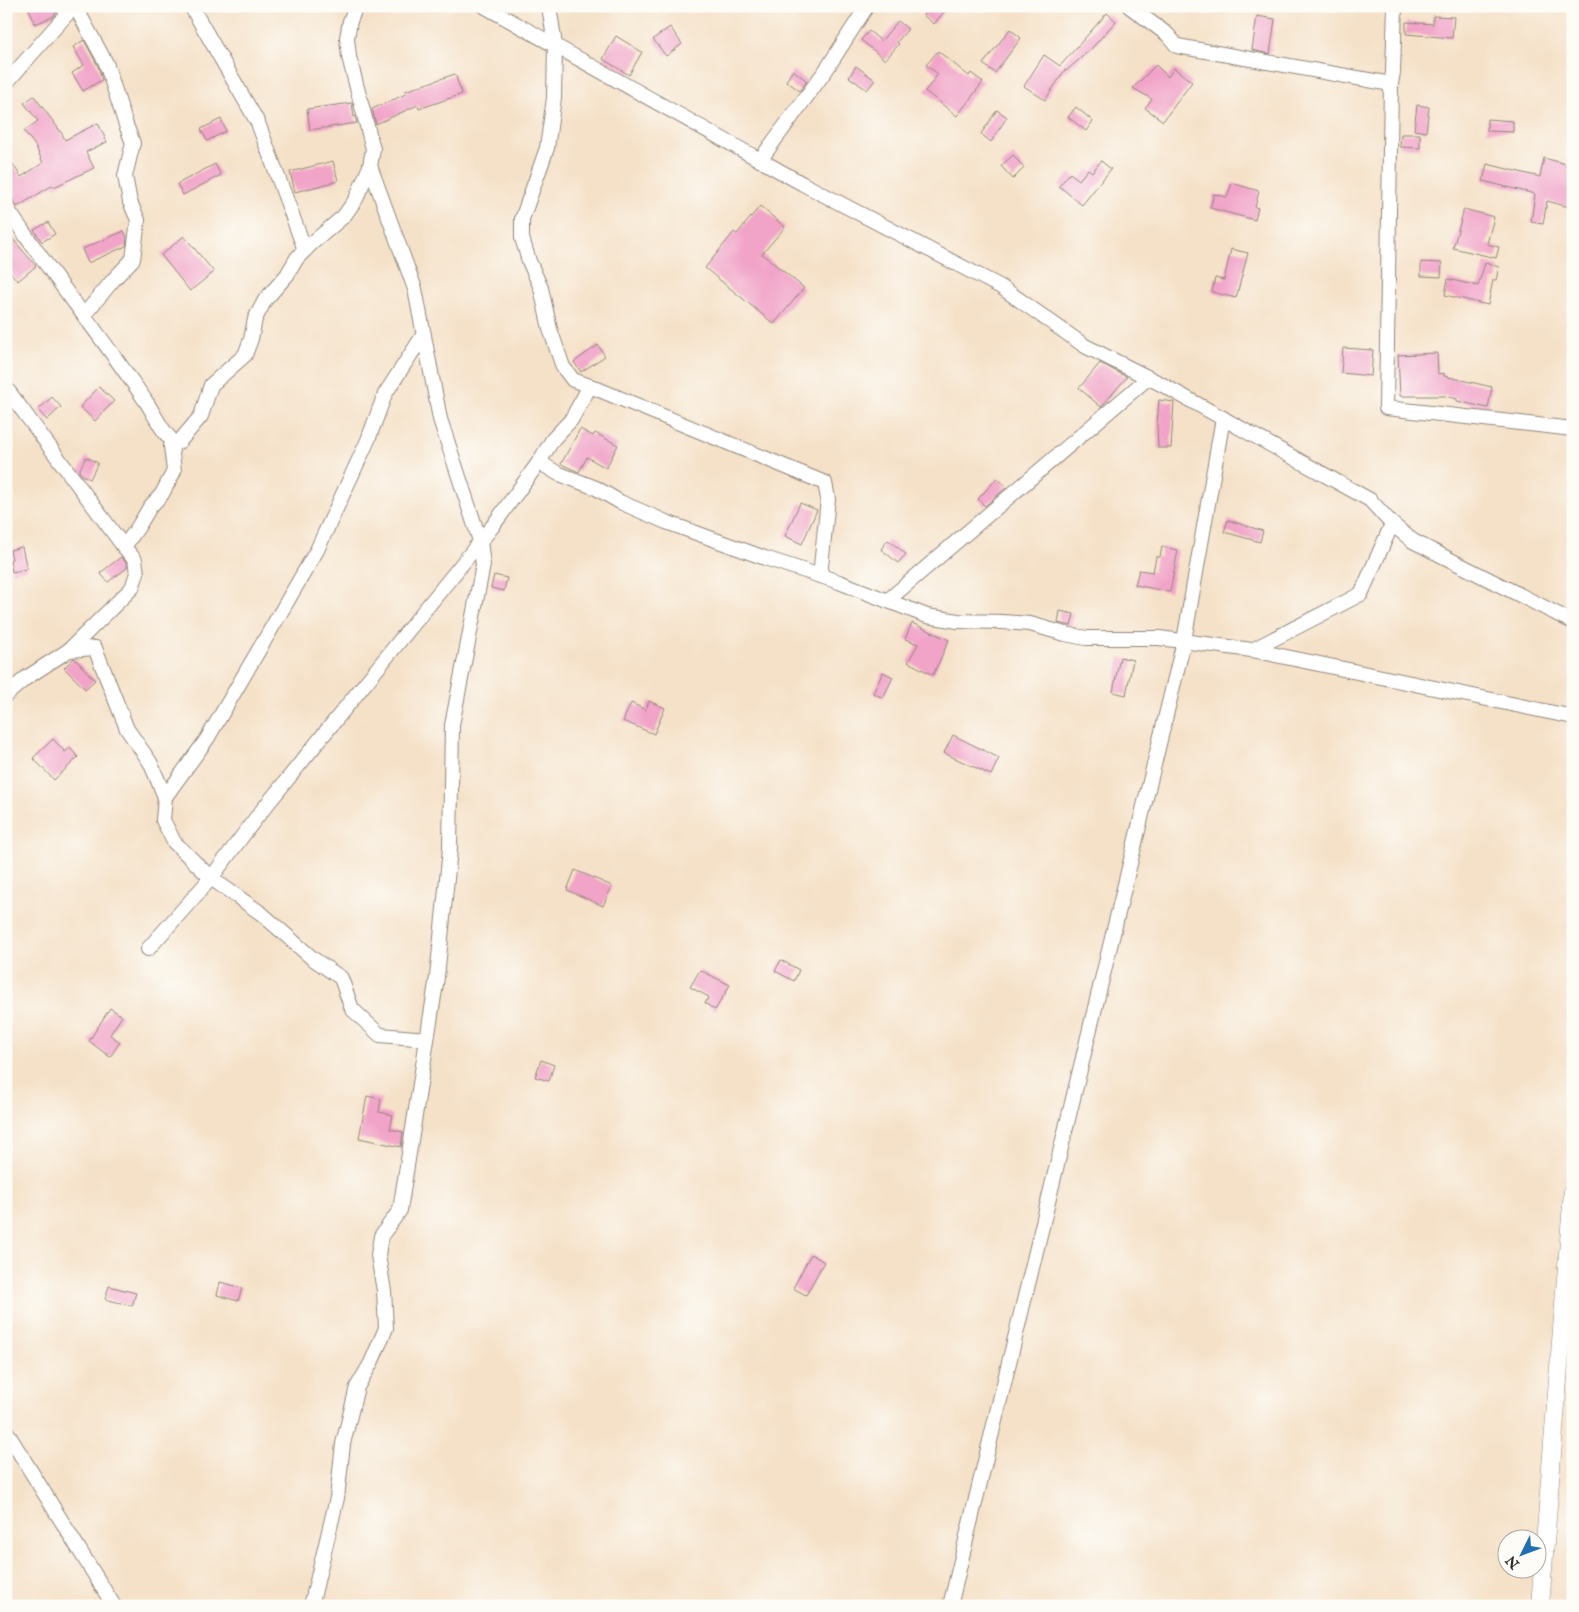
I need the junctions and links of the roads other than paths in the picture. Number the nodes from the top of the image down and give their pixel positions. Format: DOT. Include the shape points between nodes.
graph roads {
  1 [pos="74,6"];
  2 [pos="191,6"];
  3 [pos="356,6"];
  4 [pos="484,6"];
  5 [pos="549,6"];
  6 [pos="866,6"];
  7 [pos="1130,6"];
  8 [pos="1395,6"];
  9 [pos="555,45"];
  10 [pos="6,83"];
  11 [pos="1391,84"];
  12 [pos="760,160"];
  13 [pos="370,166"];
  14 [pos="6,207"];
  15 [pos="305,250"];
  16 [pos="84,315"];
  17 [pos="424,334"];
  18 [pos="1148,378"];
  19 [pos="590,386"];
  20 [pos="6,388"];
  21 [pos="1223,418"];
  22 [pos="1573,429"];
  23 [pos="176,442"];
  24 [pos="538,462"];
  25 [pos="1392,524"];
  26 [pos="480,541"];
  27 [pos="124,546"];
  28 [pos="820,576"];
  29 [pos="887,601"];
  30 [pos="1573,622"];
  31 [pos="1184,641"];
  32 [pos="69,650"];
  33 [pos="1252,650"];
  34 [pos="6,695"];
  35 [pos="1573,717"];
  36 [pos="165,797"];
  37 [pos="211,878"];
  38 [pos="148,949"];
  39 [pos="427,1039"];
  40 [pos="1573,1191"];
  41 [pos="6,1431"];
  42 [pos="114,1606"];
  43 [pos="311,1606"];
  44 [pos="950,1606"];
  45 [pos="1540,1606"];
  1 -- 10 [label="street"];
  1 -- 16 [label="street" via="106,62 133,143 125,176 130,202 138,220 133,259"];
  2 -- 15 [label="street" via="258,123"];
  3 -- 13 [label="street" via="347,38 349,57 374,150"];
  4 -- 9 [label="street"];
  5 -- 9 [label="street"];
  6 -- 12 [label="street" via="826,70"];
  7 -- 11 [label="street" via="1178,46"];
  8 -- 11 [label="street"];
  9 -- 12 [label="street"];
  9 -- 19 [label="street" via="554,98 547,148 524,210 522,238 541,288 563,367 574,380"];
  11 -- 22 [label="street" via="1386,408"];
  12 -- 18 [label="street" via="1000,287 1085,346"];
  13 -- 15 [label="street" via="356,199 344,216"];
  13 -- 17 [label="street" via="415,289"];
  14 -- 16 [label="street"];
  15 -- 23 [label="street" via="265,300 255,319 245,356 211,385 201,416"];
  16 -- 23 [label="street" via="168,438"];
  17 -- 26 [label="street" via="440,419"];
  17 -- 36 [label="street" via="385,394 368,440 317,550 207,739"];
  18 -- 21 [label="street"];
  18 -- 29 [label="street"];
  19 -- 24 [label="street" via="571,420"];
  19 -- 28 [label="street" via="826,483 828,499"];
  20 -- 27 [label="street"];
  21 -- 25 [label="street" via="1370,500"];
  21 -- 31 [label="street"];
  23 -- 27 [label="street" via="171,446 174,471 162,494"];
  24 -- 26 [label="street"];
  24 -- 28 [label="street" via="666,522"];
  25 -- 30 [label="street" via="1413,541"];
  25 -- 33 [label="street" via="1361,594"];
  26 -- 37 [label="street" via="262,810"];
  26 -- 39 [label="street" via="483,565 452,725 450,850"];
  27 -- 32 [label="street" via="135,560 137,573 132,588"];
  28 -- 29 [label="street"];
  29 -- 31 [label="street" via="927,616 958,621 1030,624 1086,638"];
  31 -- 33 [label="street"];
  31 -- 44 [label="street"];
  32 -- 34 [label="street"];
  32 -- 36 [label="street" via="95,648 127,729 150,762"];
  33 -- 35 [label="street"];
  36 -- 37 [label="street" via="163,820 174,842"];
  37 -- 38 [label="street"];
  37 -- 39 [label="street" via="262,914 312,958 341,978 352,1009 380,1035"];
  39 -- 43 [label="street" via="400,1210 381,1236 378,1254 386,1328 357,1387 343,1444 337,1498"];
  40 -- 45 [label="street"];
  41 -- 42 [label="street"];
}
